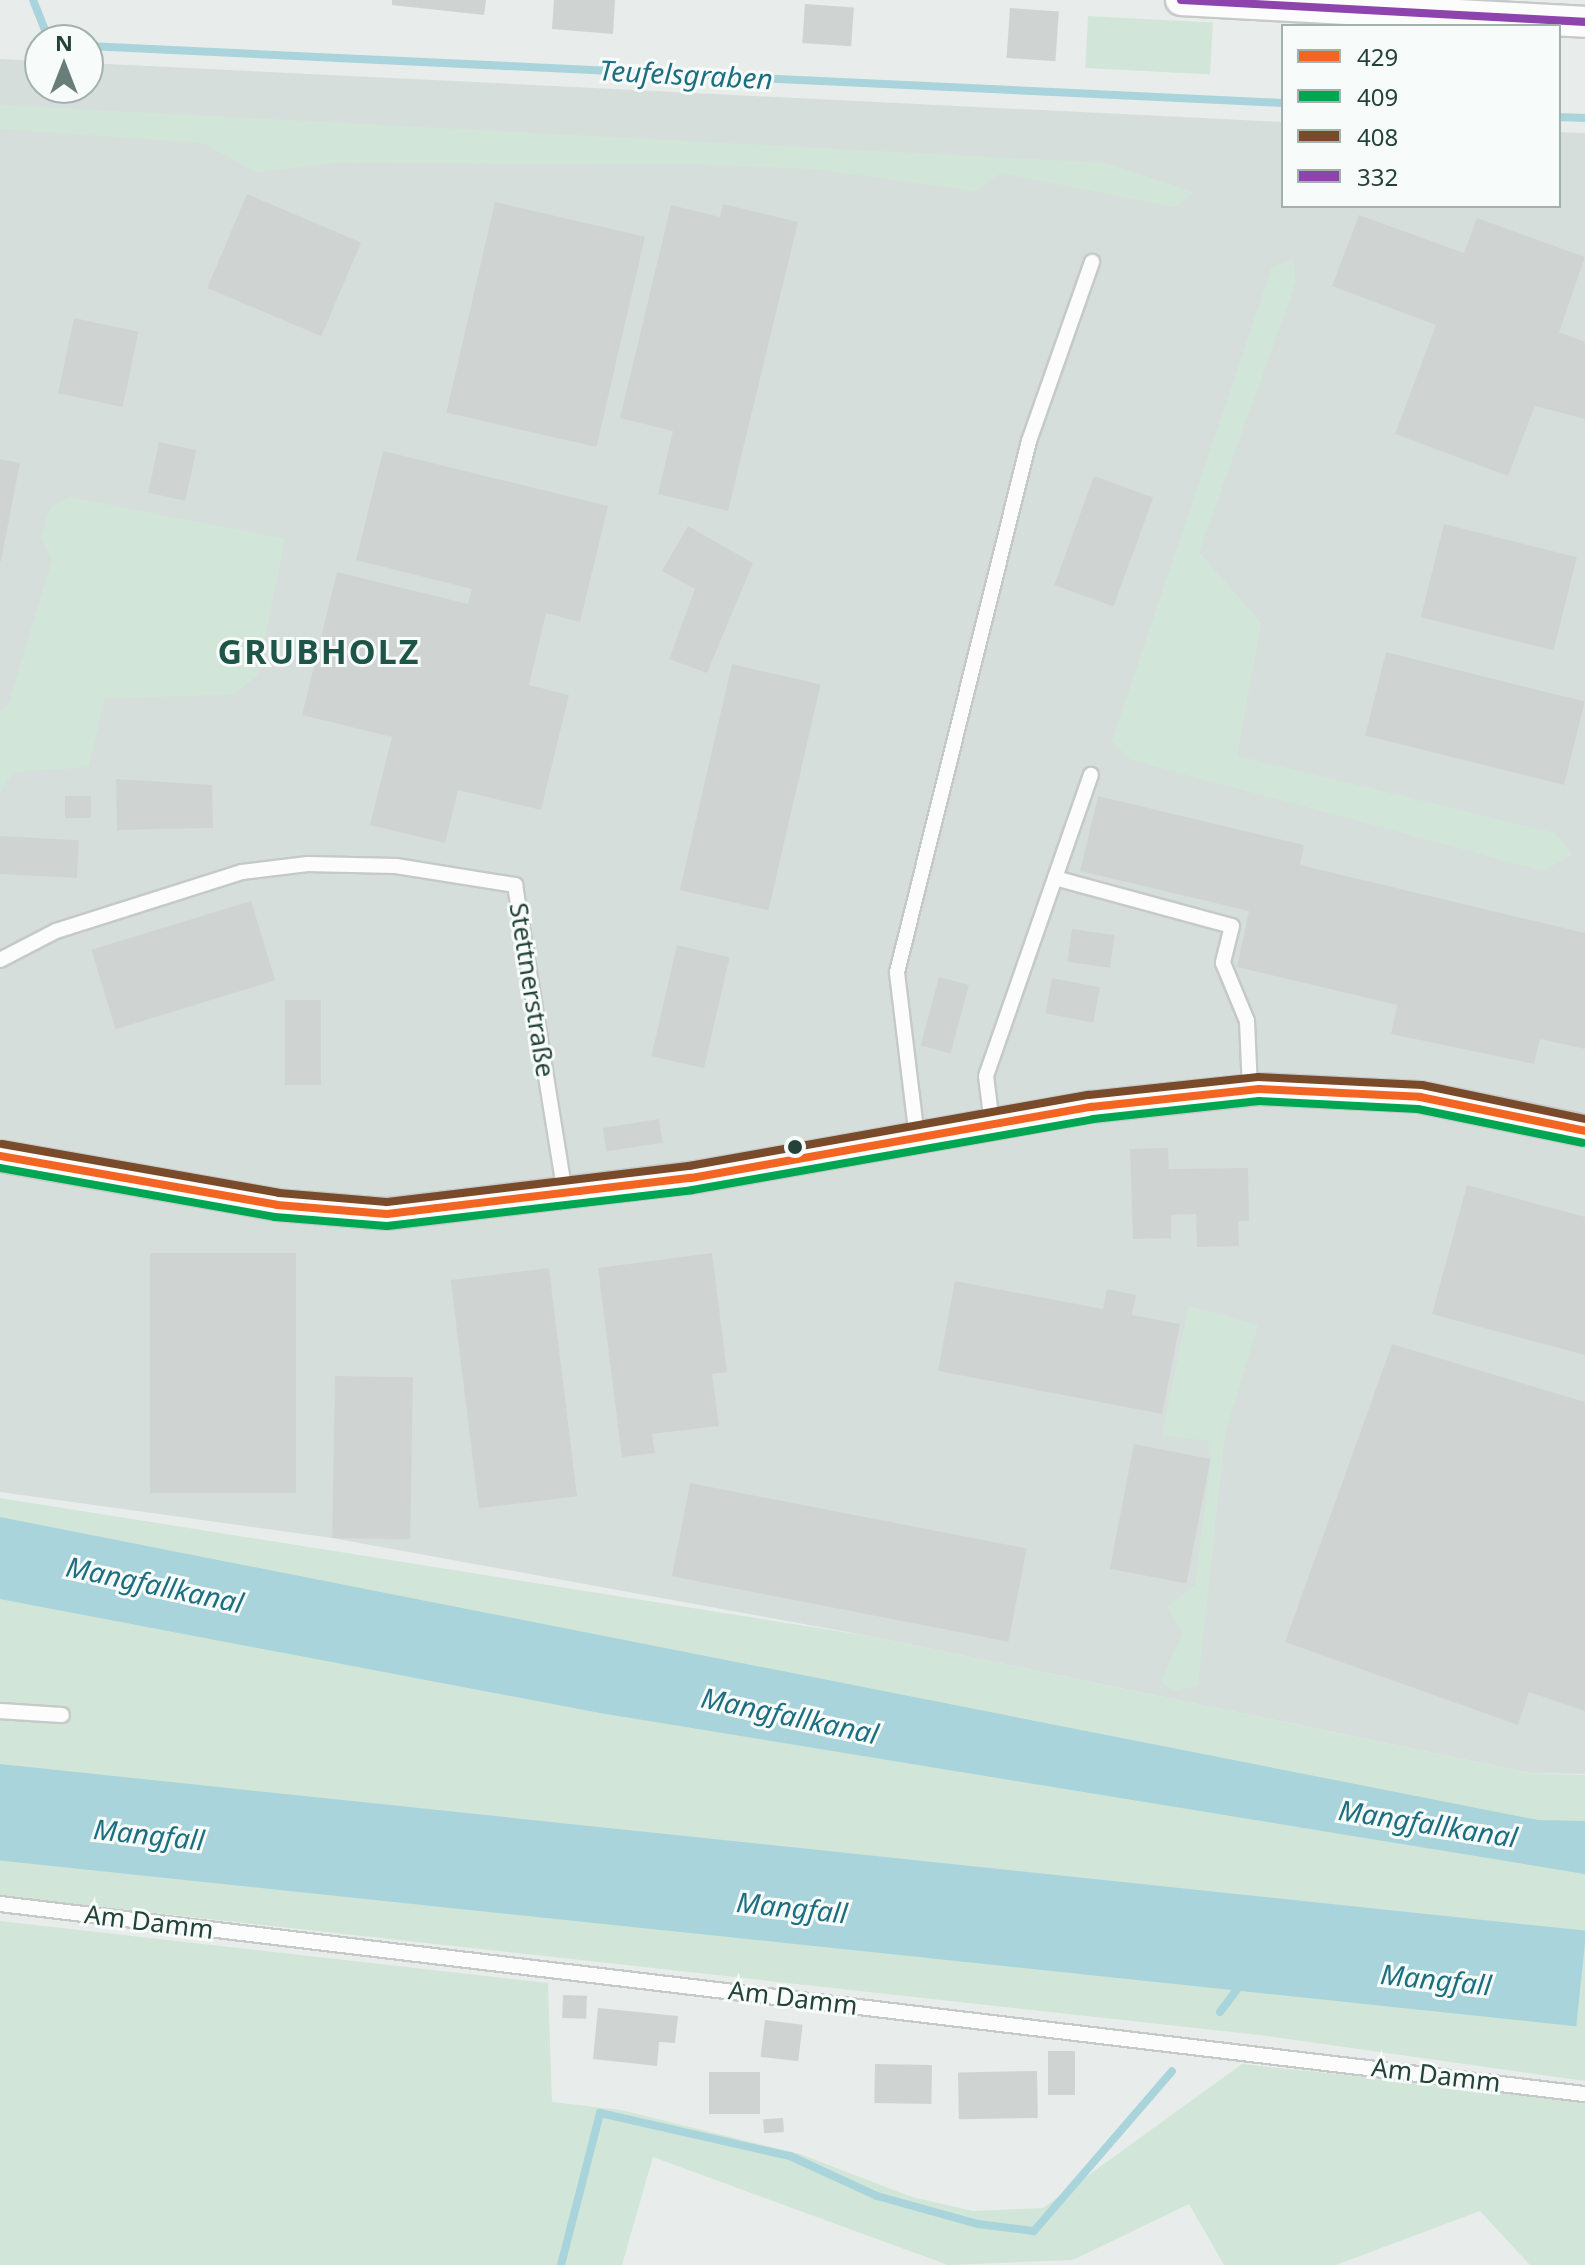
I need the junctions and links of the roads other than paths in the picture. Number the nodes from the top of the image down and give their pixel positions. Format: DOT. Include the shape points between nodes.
graph roads {
  1 [pos="1181,0"];
  2 [pos="1585,22"];
  3 [pos="1092,262"];
  4 [pos="1091,775"];
  5 [pos="1055,878"];
  6 [pos="0,960"];
  7 [pos="1250,1090"];
  8 [pos="992,1124"];
  9 [pos="1585,1131"];
  10 [pos="917,1138"];
  11 [pos="0,1156"];
  12 [pos="565,1195"];
  13 [pos="0,1711"];
  14 [pos="62,1715"];
  15 [pos="0,1904"];
  16 [pos="1585,2094"];
  1 -- 2 [label="street"];
  3 -- 10 [label="lane" via="1029,441 897,972"];
  4 -- 5 [label="lane"];
  5 -- 7 [label="lane" via="1232,926 1223,963 1247,1021"];
  5 -- 8 [label="lane" via="986,1076"];
  6 -- 12 [label="lane, Stettnerstraße" via="56,931 242,872 308,864 396,866 515,885"];
  7 -- 8 [label="street"];
  7 -- 9 [label="street" via="1420,1097"];
  8 -- 10 [label="street"];
  10 -- 12 [label="street" via="830,1157"];
  11 -- 12 [label="street" via="332,1211 444,1212"];
  13 -- 14 [label="lane"];
  15 -- 16 [label="lane, Am Damm"];
}
